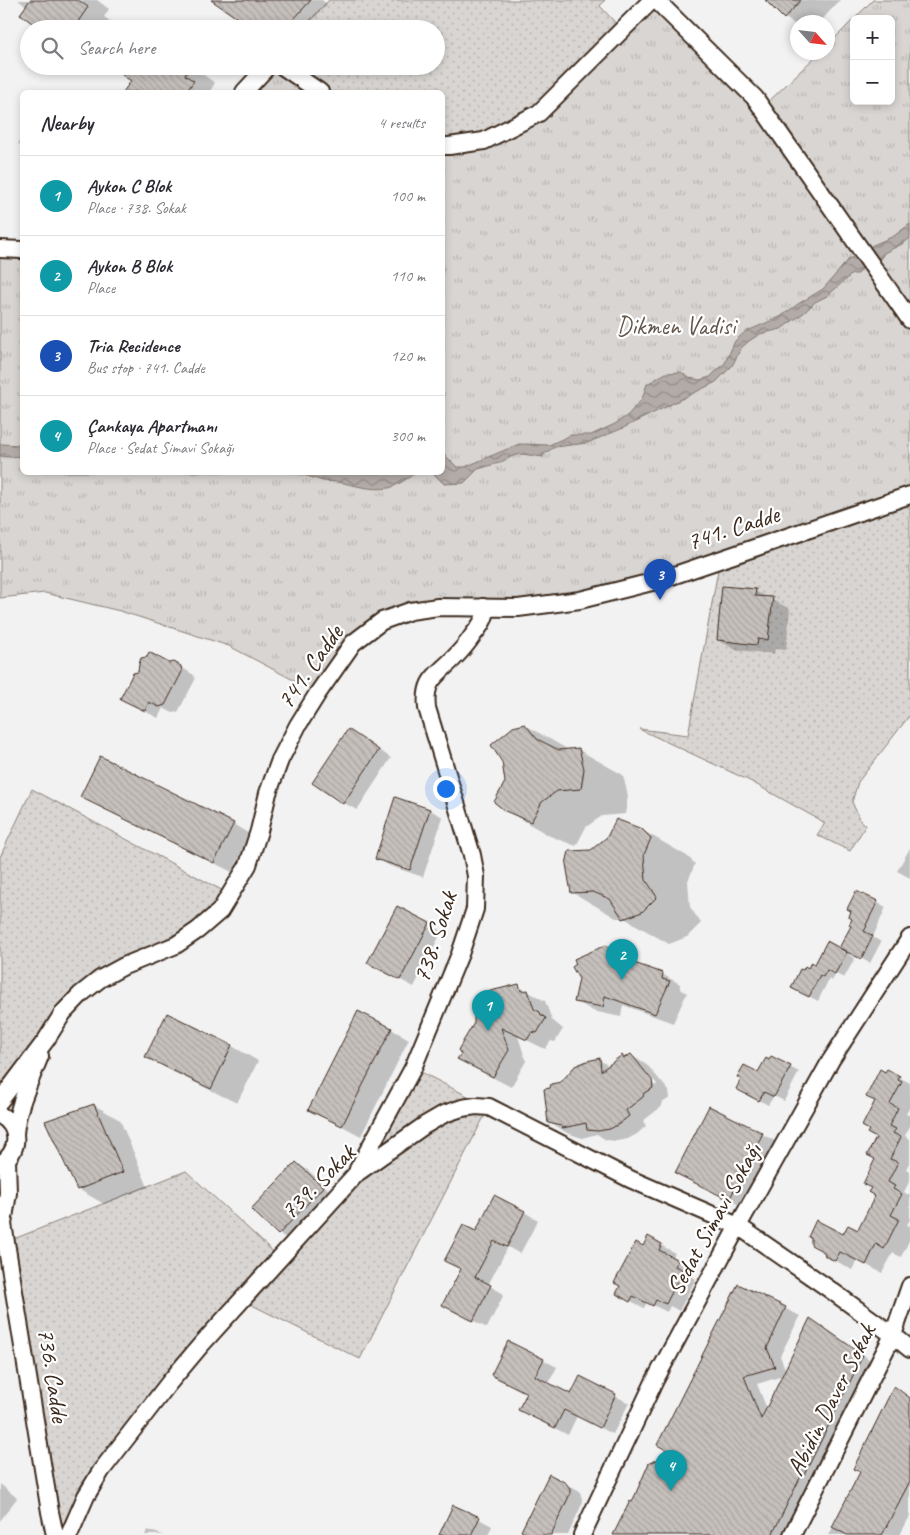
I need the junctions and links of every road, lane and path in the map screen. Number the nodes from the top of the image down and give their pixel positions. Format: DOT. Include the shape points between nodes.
graph roads {
  1 [pos="652,0"];
  2 [pos="656,0"];
  3 [pos="260,75"];
  4 [pos="295,75"];
  5 [pos="246,90"];
  6 [pos="317,90"];
  7 [pos="445,146"];
  8 [pos="0,249"];
  9 [pos="20,250"];
  10 [pos="910,320"];
  11 [pos="910,495"];
  12 [pos="483,607"];
  13 [pos="910,938"];
  14 [pos="46,1040"];
  15 [pos="0,1101"];
  16 [pos="0,1115"];
  17 [pos="15,1134"];
  18 [pos="3,1162"];
  19 [pos="356,1172"];
  20 [pos="1,1222"];
  21 [pos="738,1226"];
  22 [pos="910,1286"];
  23 [pos="893,1335"];
  24 [pos="910,1350"];
  25 [pos="55,1535"];
  26 [pos="69,1535"];
  27 [pos="582,1535"];
  28 [pos="792,1535"];
  1 -- 7 [label="street" via="539,113 484,141"];
  2 -- 10 [label="street" via="755,98"];
  3 -- 5 [label="street"];
  4 -- 6 [label="street"];
  8 -- 9 [label="street"];
  11 -- 12 [label="street, 741. Cadde" via="660,580 548,605"];
  12 -- 14 [label="street, 741. Cadde" via="410,611 382,621 353,644 318,693 280,760 248,865 220,911 176,945 100,979 63,1013"];
  12 -- 19 [label="street, 738. Sokak" via="485,615 480,626 429,682 426,700 472,855 476,876 475,909 413,1068"];
  13 -- 21 [label="street, Sedat Simavi Sokağı" via="831,1060"];
  14 -- 15 [label="street, 741. Cadde"];
  14 -- 17 [label="street, 741. Cadde" via="20,1105"];
  16 -- 17 [label="street" via="12,1125"];
  17 -- 18 [label="street, 741. Cadde" via="16,1144"];
  18 -- 20 [label="street, 736. Cadde" via="8,1193"];
  19 -- 21 [label="street, 739. Sokak" via="444,1114 462,1108 489,1107 630,1179"];
  19 -- 26 [label="street, 739. Sokak" via="163,1391 101,1471"];
  20 -- 25 [label="street, 736. Cadde"];
  21 -- 23 [label="street, 739. Sokak"];
  21 -- 27 [label="street, Sedat Simavi Sokağı" via="655,1380"];
  22 -- 23 [label="street, Abidin Daver Sokak"];
  23 -- 24 [label="street, 739. Sokak"];
  23 -- 28 [label="street, Abidin Daver Sokak"];
}
